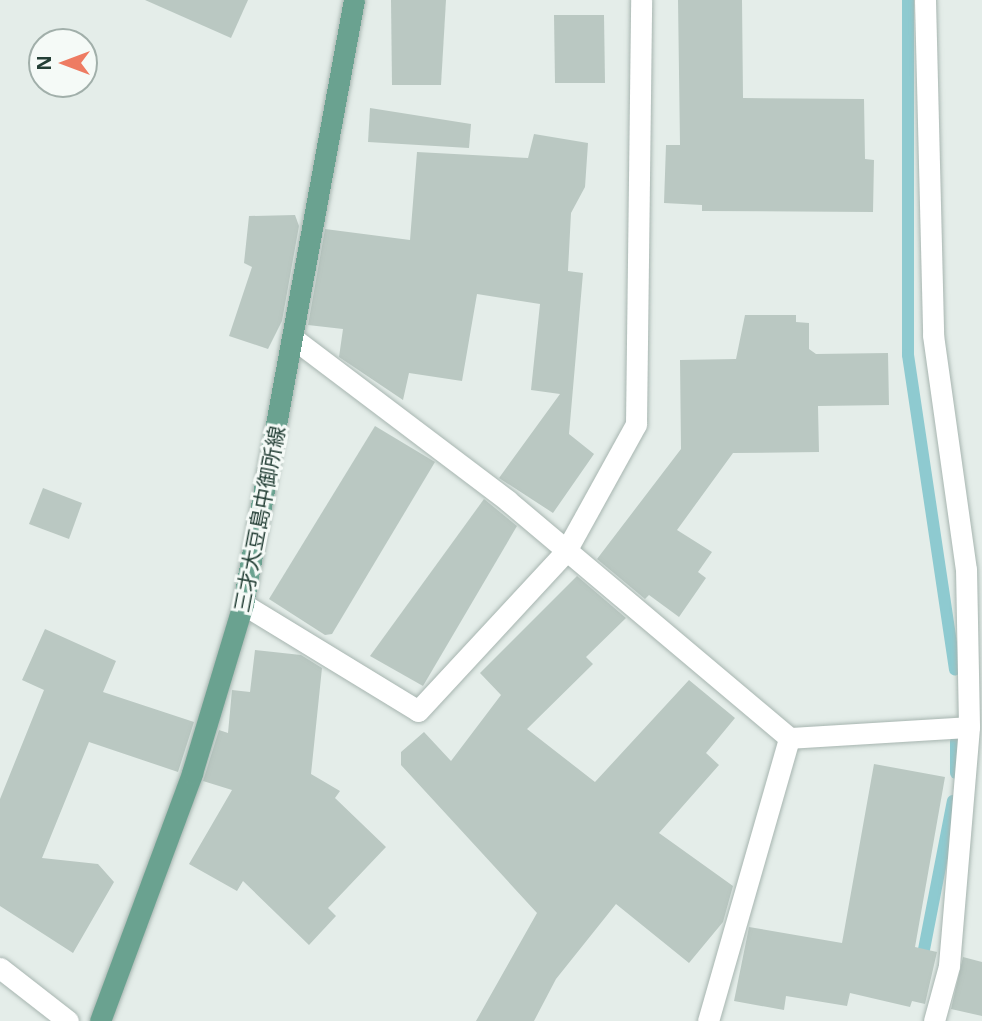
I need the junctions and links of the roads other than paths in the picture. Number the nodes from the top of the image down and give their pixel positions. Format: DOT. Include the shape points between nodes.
graph roads {
  1 [pos="354,0"];
  2 [pos="641,0"];
  3 [pos="925,0"];
  4 [pos="294,339"];
  5 [pos="566,551"];
  6 [pos="243,604"];
  7 [pos="969,727"];
  8 [pos="789,738"];
  9 [pos="0,968"];
  10 [pos="68,1021"];
  11 [pos="100,1021"];
  12 [pos="708,1021"];
  13 [pos="934,1021"];
  1 -- 4 [label="main road, 三才大豆島中御所線"];
  2 -- 5 [label="street" via="636,424"];
  3 -- 7 [label="street" via="933,335 966,569"];
  4 -- 5 [label="street"];
  4 -- 6 [label="main road, 三才大豆島中御所線"];
  5 -- 6 [label="street" via="418,711"];
  5 -- 8 [label="street"];
  6 -- 11 [label="main road, 三才大豆島中御所線" via="192,773"];
  7 -- 8 [label="street"];
  7 -- 13 [label="street" via="949,966"];
  8 -- 12 [label="street"];
  9 -- 10 [label="street"];
}
